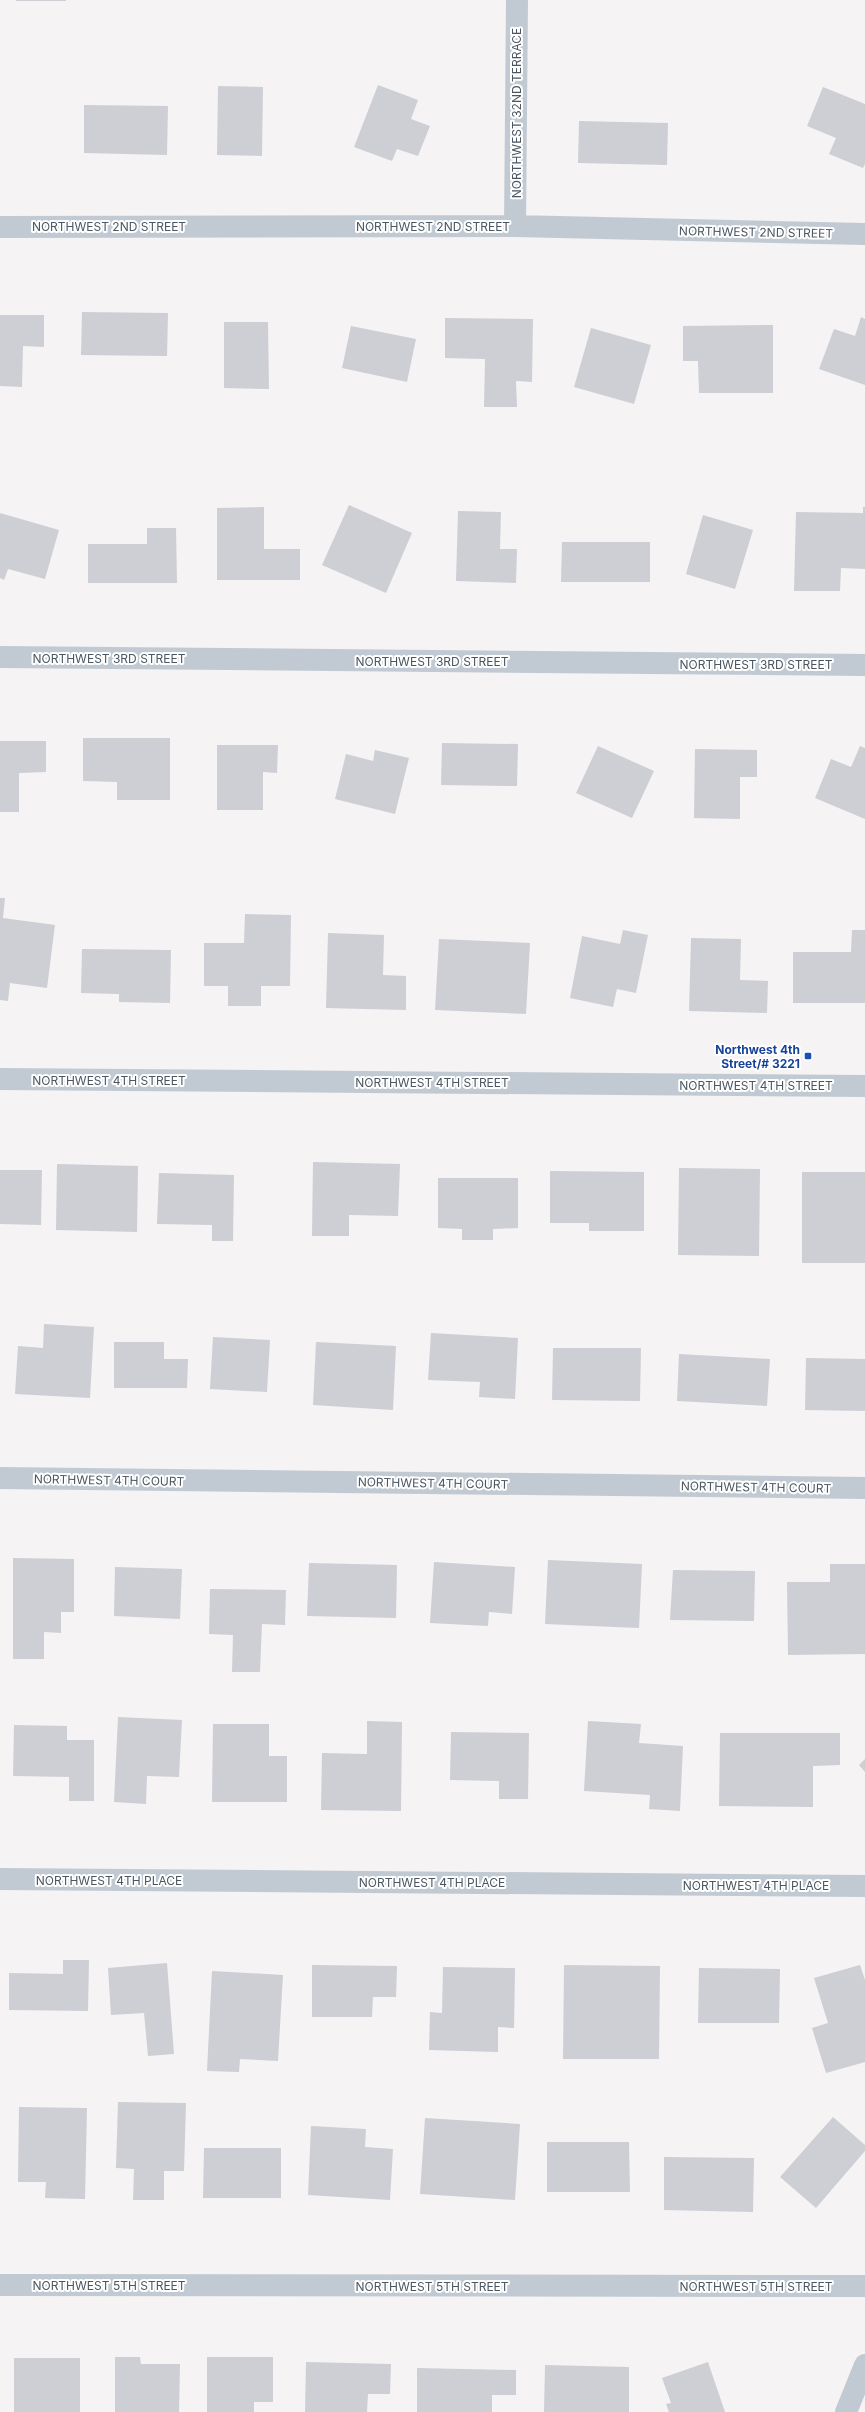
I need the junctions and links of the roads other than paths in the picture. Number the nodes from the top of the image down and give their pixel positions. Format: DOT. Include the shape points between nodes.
graph roads {
  1 [pos="517,0"];
  2 [pos="515,226"];
  3 [pos="0,227"];
  4 [pos="865,234"];
  5 [pos="0,657"];
  6 [pos="865,664"];
  7 [pos="0,1079"];
  8 [pos="865,1086"];
  9 [pos="0,1478"];
  10 [pos="865,1488"];
  11 [pos="0,1879"];
  12 [pos="865,1886"];
  13 [pos="0,2285"];
  14 [pos="865,2286"];
  15 [pos="865,2366"];
  16 [pos="846,2412"];
  1 -- 2 [label="street, NORTHWEST 32ND TERRACE"];
  2 -- 3 [label="street, NORTHWEST 2ND STREET"];
  2 -- 4 [label="street, NORTHWEST 2ND STREET"];
  5 -- 6 [label="street, NORTHWEST 3RD STREET"];
  7 -- 8 [label="street, NORTHWEST 4TH STREET"];
  9 -- 10 [label="street, NORTHWEST 4TH COURT"];
  11 -- 12 [label="street, NORTHWEST 4TH PLACE"];
  13 -- 14 [label="street, NORTHWEST 5TH STREET"];
  15 -- 16 [label="street"];
}
